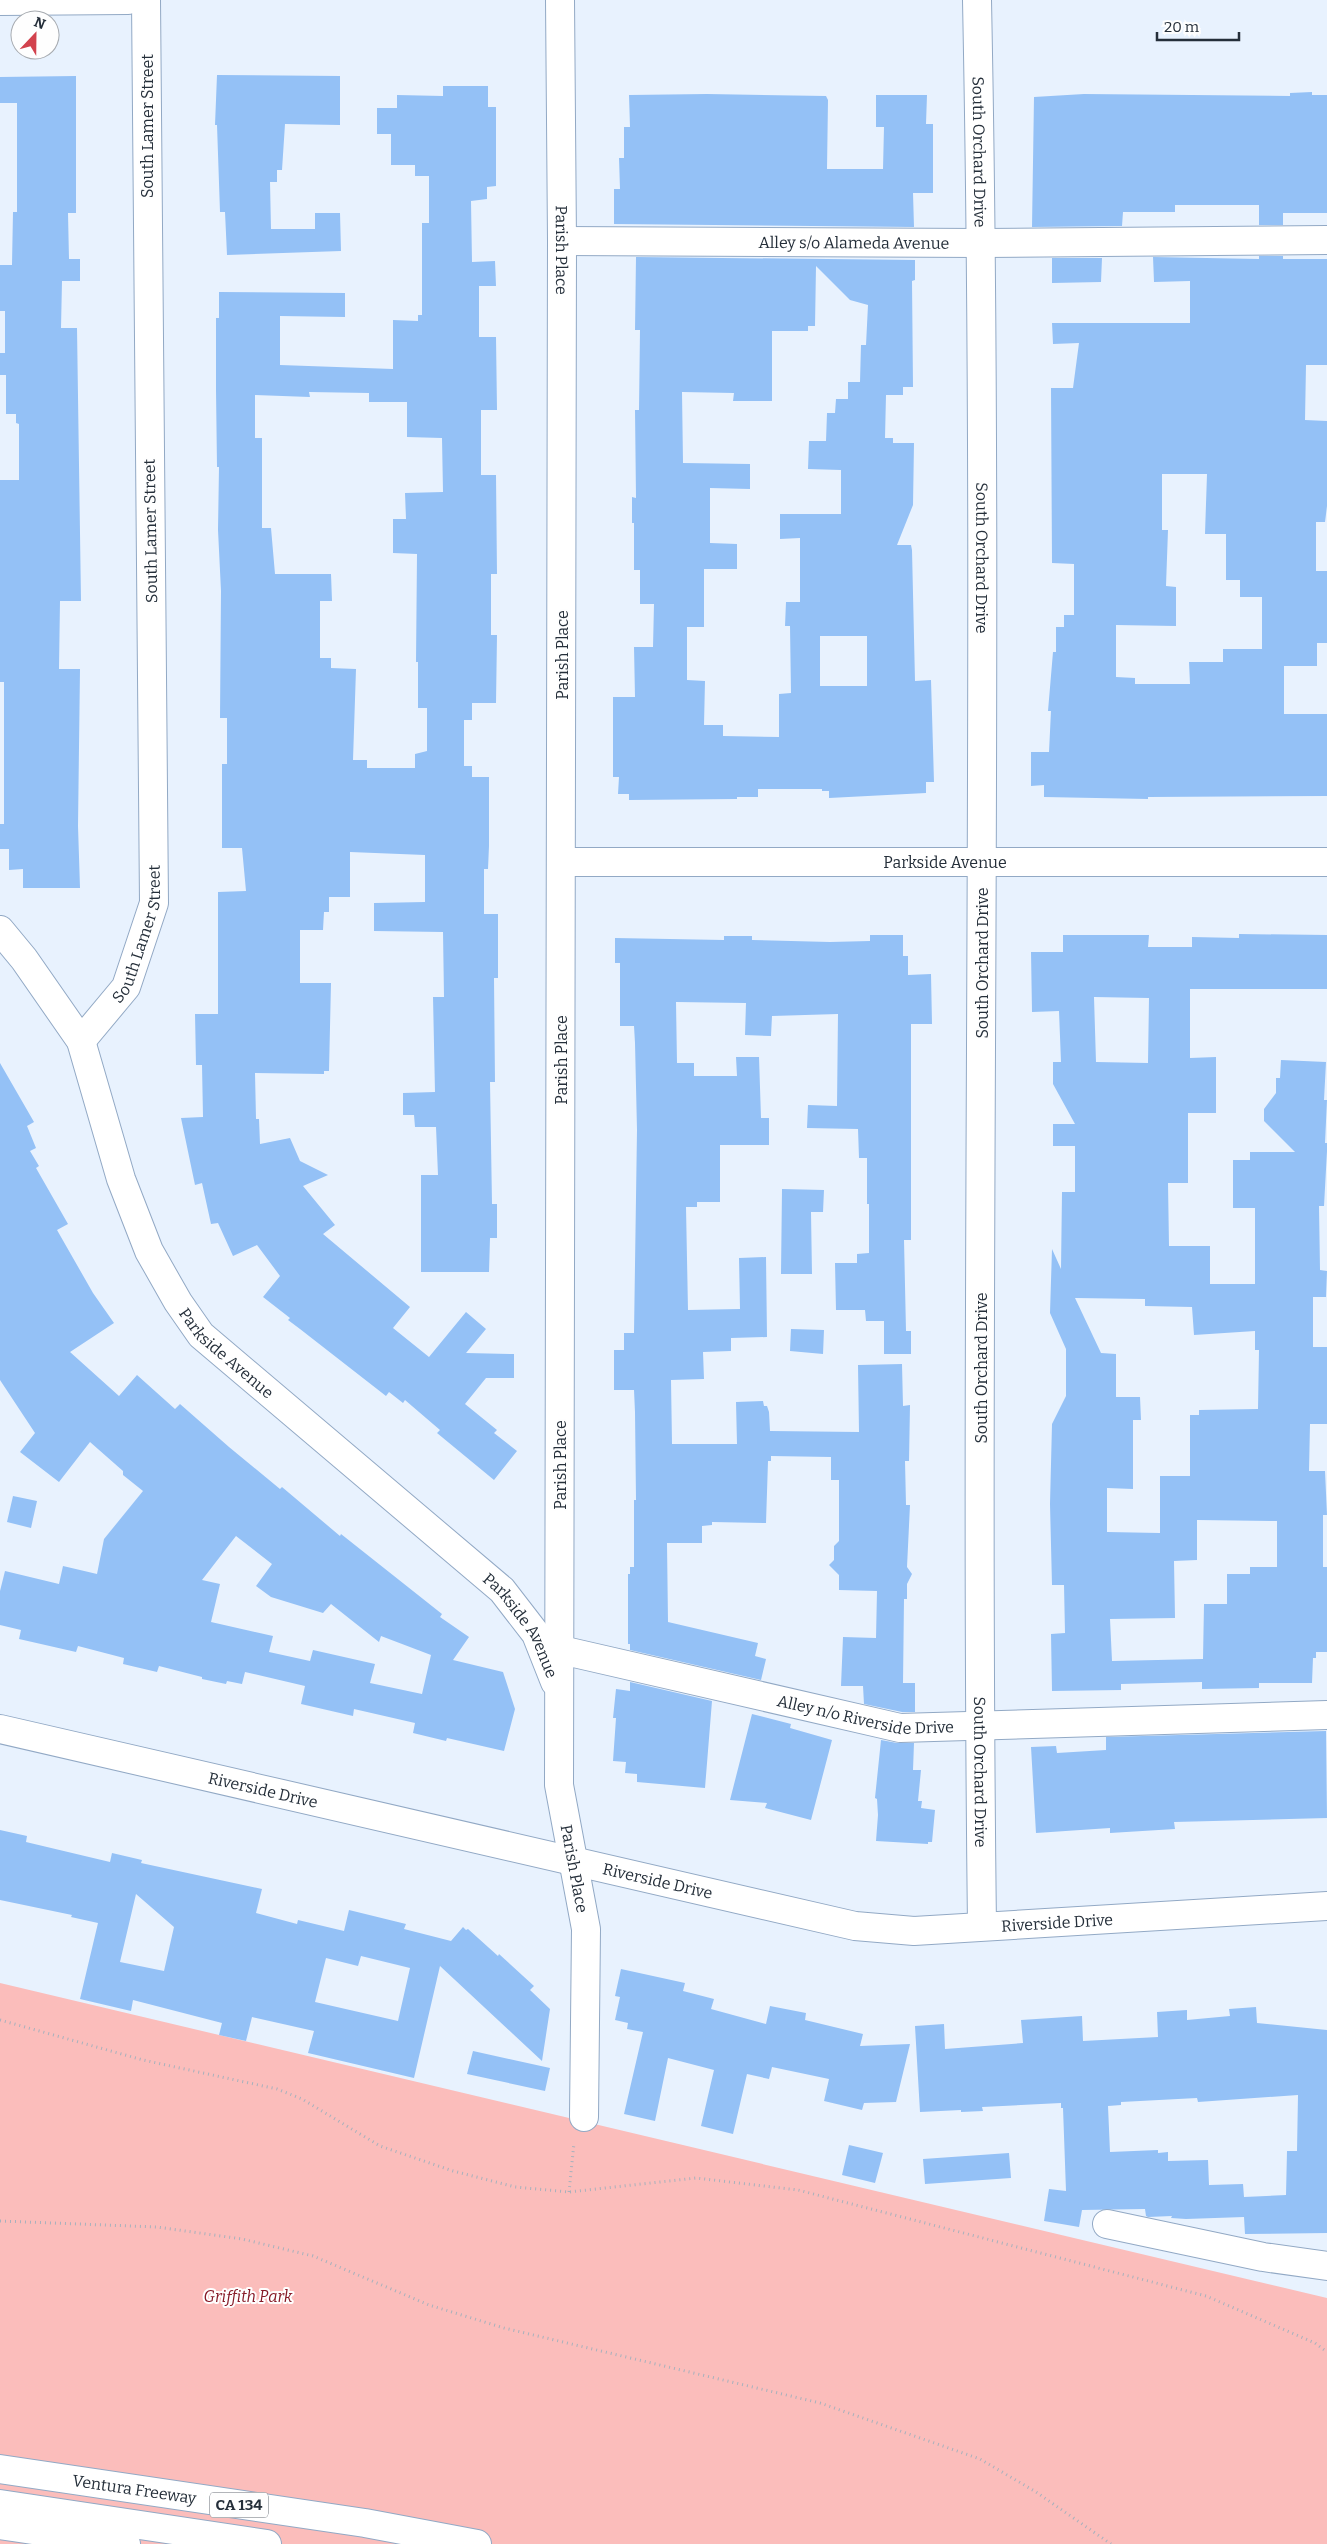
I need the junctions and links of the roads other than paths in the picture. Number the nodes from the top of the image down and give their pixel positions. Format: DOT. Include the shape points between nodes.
graph roads {
  1 [pos="128,0"];
  2 [pos="146,0"];
  3 [pos="560,0"];
  4 [pos="977,0"];
  5 [pos="0,1"];
  6 [pos="1327,240"];
  7 [pos="562,241"];
  8 [pos="982,243"];
  9 [pos="561,862"];
  10 [pos="983,862"];
  11 [pos="1327,862"];
  12 [pos="0,930"];
  13 [pos="80,1041"];
  14 [pos="561,1650"];
  15 [pos="560,1696"];
  16 [pos="1327,1715"];
  17 [pos="979,1725"];
  18 [pos="0,1729"];
  19 [pos="573,1862"];
  20 [pos="1327,1906"];
  21 [pos="982,1926"];
  22 [pos="584,2117"];
  23 [pos="1108,2224"];
  24 [pos="1327,2266"];
  25 [pos="0,2469"];
  26 [pos="0,2504"];
  27 [pos="0,2525"];
  28 [pos="126,2544"];
  29 [pos="267,2544"];
  30 [pos="477,2544"];
  1 -- 5 [label="main road"];
  2 -- 13 [label="main road, South Lamer Street" via="154,903 126,987"];
  3 -- 7 [label="main road, Parish Place"];
  4 -- 8 [label="main road, South Orchard Drive"];
  6 -- 8 [label="main road, Alley s/o Alameda Avenue"];
  7 -- 8 [label="main road, Alley s/o Alameda Avenue"];
  7 -- 9 [label="main road, Parish Place"];
  8 -- 10 [label="main road, South Orchard Drive"];
  9 -- 10 [label="main road, Parkside Avenue"];
  9 -- 14 [label="main road, Parish Place"];
  10 -- 11 [label="main road, Parkside Avenue"];
  10 -- 17 [label="main road, South Orchard Drive"];
  12 -- 13 [label="main road, Parkside Avenue" via="24,958"];
  13 -- 15 [label="main road, Parkside Avenue" via="121,1179 149,1251 201,1335 502,1590 536,1634"];
  14 -- 15 [label="main road, Parish Place"];
  14 -- 17 [label="main road, Alley n/o Riverside Drive" via="887,1726"];
  15 -- 19 [label="main road, Parish Place" via="559,1785"];
  16 -- 17 [label="main road, Alley n/o Riverside Drive"];
  17 -- 21 [label="main road, South Orchard Drive"];
  18 -- 19 [label="main road, Riverside Drive"];
  19 -- 21 [label="main road, Riverside Drive" via="855,1926 914,1931"];
  19 -- 22 [label="main road, Parish Place" via="586,1929"];
  20 -- 21 [label="main road, Riverside Drive"];
  23 -- 24 [label="main road" via="1263,2257"];
  25 -- 30 [label="main road, Ventura Freeway / CA 134" via="365,2523"];
  26 -- 29 [label="main road"];
  27 -- 28 [label="main road"];
}
